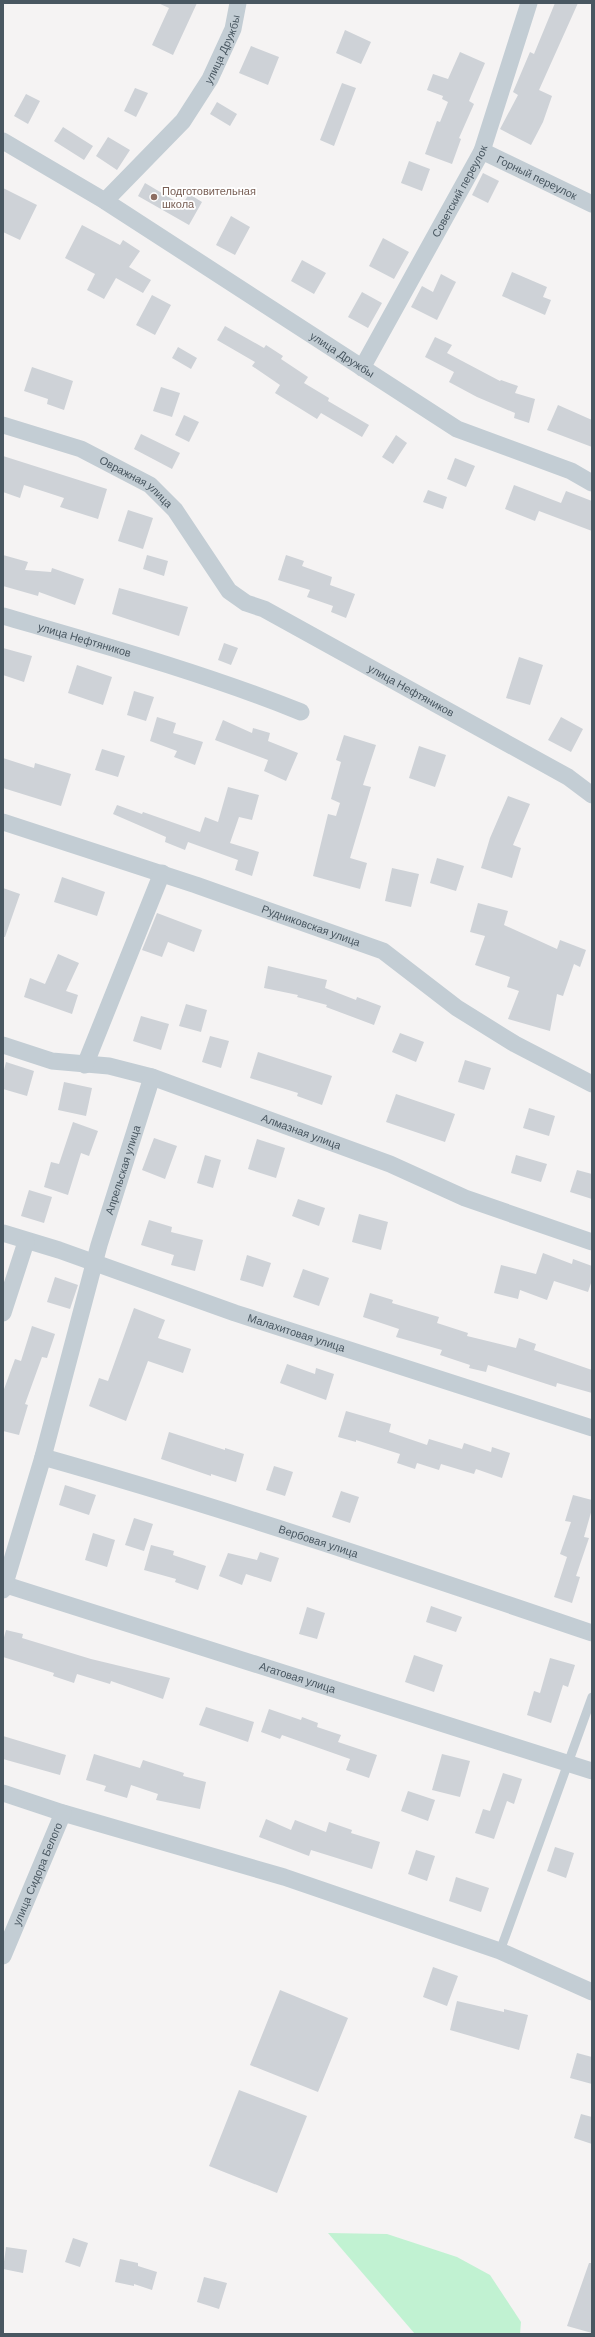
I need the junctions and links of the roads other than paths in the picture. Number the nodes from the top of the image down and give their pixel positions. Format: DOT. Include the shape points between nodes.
graph roads {
  1 [pos="238,3"];
  2 [pos="529,3"];
  3 [pos="3,140"];
  4 [pos="482,151"];
  5 [pos="105,201"];
  6 [pos="592,204"];
  7 [pos="362,368"];
  8 [pos="3,425"];
  9 [pos="592,483"];
  10 [pos="229,591"];
  11 [pos="3,616"];
  12 [pos="301,712"];
  13 [pos="592,795"];
  14 [pos="3,822"];
  15 [pos="162,873"];
  16 [pos="3,1045"];
  17 [pos="85,1065"];
  18 [pos="152,1077"];
  19 [pos="592,1084"];
  20 [pos="3,1233"];
  21 [pos="26,1242"];
  22 [pos="592,1242"];
  23 [pos="94,1263"];
  24 [pos="3,1313"];
  25 [pos="592,1428"];
  26 [pos="43,1457"];
  27 [pos="4,1586"];
  28 [pos="592,1633"];
  29 [pos="592,1697"];
  30 [pos="568,1763"];
  31 [pos="592,1771"];
  32 [pos="3,1793"];
  33 [pos="64,1813"];
  34 [pos="500,1951"];
  35 [pos="3,1956"];
  36 [pos="592,1992"];
  1 -- 5 [label="street, улица Дружбы" via="233,29 210,79 183,121"];
  2 -- 4 [label="street, Советский переулок"];
  3 -- 5 [label="street, улица Дружбы"];
  4 -- 6 [label="street, Горный переулок"];
  4 -- 7 [label="street, Советский переулок"];
  5 -- 7 [label="street, улица Дружбы"];
  7 -- 9 [label="street, улица Дружбы" via="457,429 571,471"];
  8 -- 10 [label="street, Овражная улица" via="81,449 150,485 175,510"];
  10 -- 13 [label="street, улица Нефтяников" via="246,603 264,609 568,777"];
  11 -- 12 [label="street, улица Нефтяников" via="189,670"];
  14 -- 15 [label="street, Рудниковская улица"];
  15 -- 17 [label="street"];
  15 -- 19 [label="street, Рудниковская улица" via="342,935 383,952 457,1008 515,1044"];
  16 -- 17 [label="street, Алмазная улица" via="52,1061"];
  17 -- 18 [label="street, Алмазная улица" via="109,1066"];
  18 -- 22 [label="street, Алмазная улица" via="390,1164 465,1198"];
  18 -- 23 [label="street, Апрельская улица"];
  20 -- 21 [label="street, Малахитовая улица"];
  21 -- 23 [label="street, Малахитовая улица" via="59,1250"];
  21 -- 24 [label="street"];
  23 -- 25 [label="street, Малахитовая улица" via="235,1313"];
  23 -- 26 [label="street, Апрельская улица"];
  26 -- 27 [label="street, Апрельская улица"];
  26 -- 28 [label="street, Вербовая улица" via="294,1532"];
  27 -- 30 [label="street, Агатовая улица"];
  29 -- 30 [label="lane"];
  30 -- 31 [label="street, Агатовая улица"];
  30 -- 34 [label="lane"];
  32 -- 33 [label="street"];
  33 -- 34 [label="street" via="284,1877"];
  33 -- 35 [label="street, улица Сидора Белого"];
  34 -- 36 [label="street"];
}
